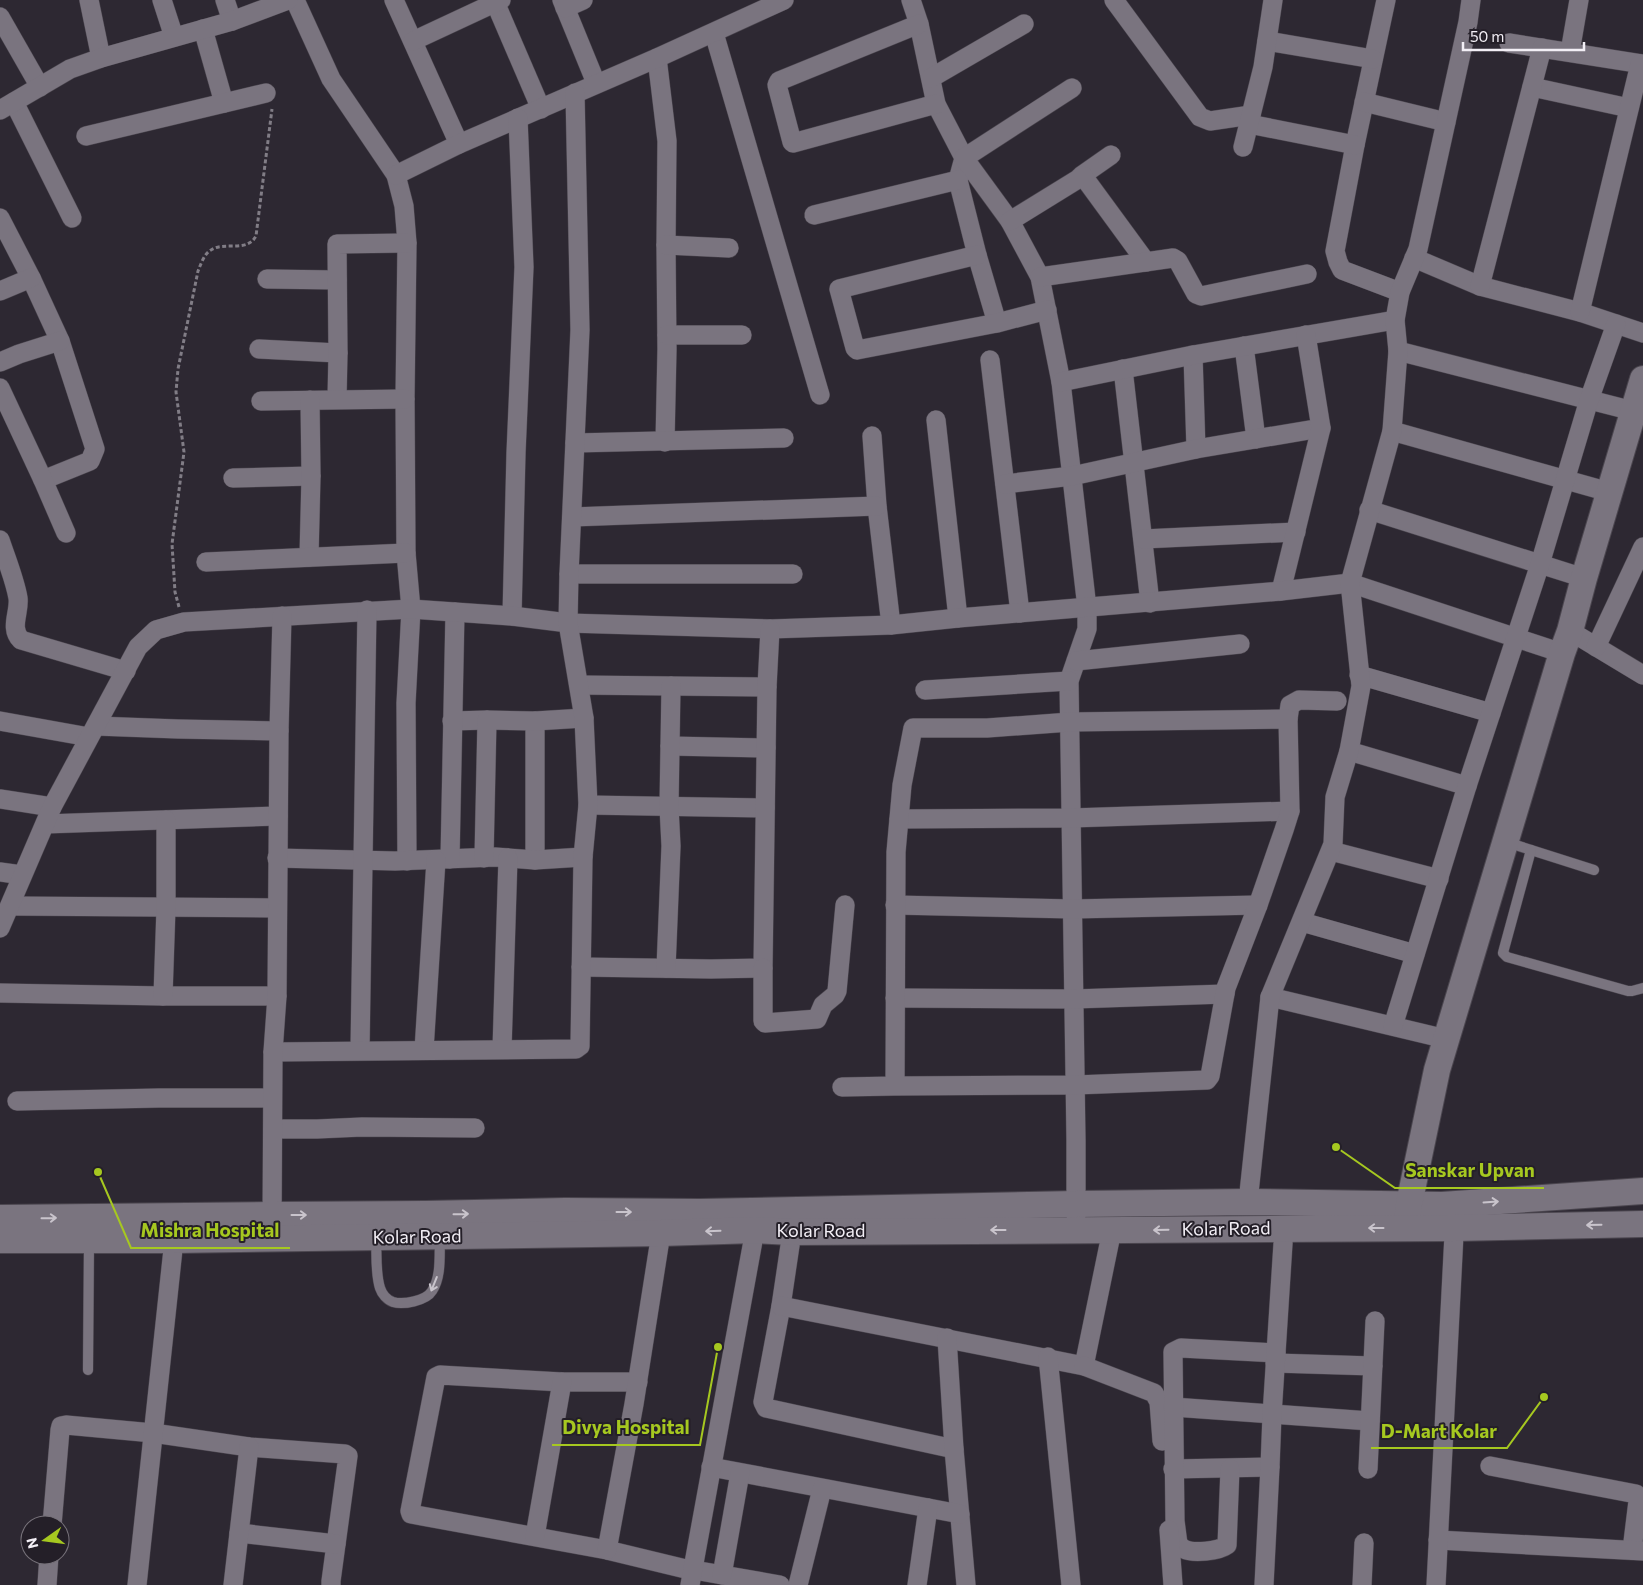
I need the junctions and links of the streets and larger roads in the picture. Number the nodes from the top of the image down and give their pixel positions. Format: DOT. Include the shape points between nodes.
graph roads {
  1 [pos="89,0"];
  2 [pos="162,0"];
  3 [pos="225,0"];
  4 [pos="288,0"];
  5 [pos="295,0"];
  6 [pos="394,0"];
  7 [pos="583,0"];
  8 [pos="784,0"];
  9 [pos="911,0"];
  10 [pos="1114,0"];
  11 [pos="1274,0"];
  12 [pos="1385,0"];
  13 [pos="1471,0"];
  14 [pos="1579,0"];
  15 [pos="498,1"];
  16 [pos="563,4"];
  17 [pos="0,17"];
  18 [pos="232,21"];
  19 [pos="919,24"];
  20 [pos="1024,24"];
  21 [pos="203,29"];
  22 [pos="714,33"];
  23 [pos="174,37"];
  24 [pos="413,41"];
  25 [pos="1267,41"];
  26 [pos="1509,43"];
  27 [pos="1542,48"];
  28 [pos="1570,52"];
  29 [pos="101,58"];
  30 [pos="658,58"];
  31 [pos="1373,59"];
  32 [pos="1641,64"];
  33 [pos="931,78"];
  34 [pos="596,83"];
  35 [pos="40,87"];
  36 [pos="1532,87"];
  37 [pos="1072,88"];
  38 [pos="266,92"];
  39 [pos="575,94"];
  40 [pos="1364,102"];
  41 [pos="224,103"];
  42 [pos="936,104"];
  43 [pos="7,106"];
  44 [pos="540,108"];
  45 [pos="1629,108"];
  46 [pos="518,118"];
  47 [pos="1250,119"];
  48 [pos="1446,122"];
  49 [pos="86,136"];
  50 [pos="459,144"];
  51 [pos="1355,145"];
  52 [pos="1243,148"];
  53 [pos="1111,155"];
  54 [pos="964,158"];
  55 [pos="396,175"];
  56 [pos="1081,176"];
  57 [pos="958,180"];
  58 [pos="814,215"];
  59 [pos="0,218"];
  60 [pos="72,218"];
  61 [pos="1010,221"];
  62 [pos="407,243"];
  63 [pos="666,245"];
  64 [pos="729,248"];
  65 [pos="977,255"];
  66 [pos="1414,258"];
  67 [pos="1146,262"];
  68 [pos="1307,274"];
  69 [pos="1040,277"];
  70 [pos="31,278"];
  71 [pos="267,279"];
  72 [pos="337,280"];
  73 [pos="1480,286"];
  74 [pos="0,290"];
  75 [pos="1400,292"];
  76 [pos="1047,310"];
  77 [pos="1580,312"];
  78 [pos="1395,320"];
  79 [pos="997,323"];
  80 [pos="1616,324"];
  81 [pos="1643,333"];
  82 [pos="667,335"];
  83 [pos="742,335"];
  84 [pos="1306,335"];
  85 [pos="60,341"];
  86 [pos="1244,346"];
  87 [pos="259,349"];
  88 [pos="1398,351"];
  89 [pos="338,354"];
  90 [pos="1193,355"];
  91 [pos="990,360"];
  92 [pos="0,362"];
  93 [pos="1123,369"];
  94 [pos="1643,379"];
  95 [pos="1061,382"];
  96 [pos="0,388"];
  97 [pos="820,395"];
  98 [pos="405,399"];
  99 [pos="310,400"];
  100 [pos="337,400"];
  101 [pos="1589,400"];
  102 [pos="261,401"];
  103 [pos="936,420"];
  104 [pos="1635,427"];
  105 [pos="1321,428"];
  106 [pos="1392,431"];
  107 [pos="872,436"];
  108 [pos="784,438"];
  109 [pos="1256,439"];
  110 [pos="665,442"];
  111 [pos="575,443"];
  112 [pos="1196,449"];
  113 [pos="1134,463"];
  114 [pos="311,476"];
  115 [pos="1072,476"];
  116 [pos="233,478"];
  117 [pos="43,480"];
  118 [pos="1566,480"];
  119 [pos="1005,484"];
  120 [pos="1610,492"];
  121 [pos="878,506"];
  122 [pos="1369,510"];
  123 [pos="572,517"];
  124 [pos="1296,532"];
  125 [pos="66,533"];
  126 [pos="1143,539"];
  127 [pos="0,540"];
  128 [pos="1643,547"];
  129 [pos="406,553"];
  130 [pos="309,556"];
  131 [pos="206,562"];
  132 [pos="1540,564"];
  133 [pos="568,574"];
  134 [pos="793,574"];
  135 [pos="1584,578"];
  136 [pos="1350,583"];
  137 [pos="1281,592"];
  138 [pos="1150,603"];
  139 [pos="1087,608"];
  140 [pos="410,609"];
  141 [pos="367,610"];
  142 [pos="454,612"];
  143 [pos="1020,613"];
  144 [pos="282,616"];
  145 [pos="512,616"];
  146 [pos="958,618"];
  147 [pos="568,623"];
  148 [pos="891,625"];
  149 [pos="770,629"];
  150 [pos="1516,637"];
  151 [pos="1566,642"];
  152 [pos="1240,644"];
  153 [pos="1596,647"];
  154 [pos="1076,661"];
  155 [pos="126,671"];
  156 [pos="1359,675"];
  157 [pos="1643,675"];
  158 [pos="1069,681"];
  159 [pos="578,685"];
  160 [pos="671,686"];
  161 [pos="767,687"];
  162 [pos="925,690"];
  163 [pos="1337,701"];
  164 [pos="1491,712"];
  165 [pos="584,718"];
  166 [pos="1288,719"];
  167 [pos="487,720"];
  168 [pos="0,721"];
  169 [pos="452,721"];
  170 [pos="535,721"];
  171 [pos="1070,722"];
  172 [pos="93,731"];
  173 [pos="279,731"];
  174 [pos="670,746"];
  175 [pos="766,748"];
  176 [pos="1349,751"];
  177 [pos="1467,786"];
  178 [pos="0,799"];
  179 [pos="588,805"];
  180 [pos="52,806"];
  181 [pos="670,807"];
  182 [pos="765,808"];
  183 [pos="1290,811"];
  184 [pos="278,816"];
  185 [pos="1071,818"];
  186 [pos="899,819"];
  187 [pos="166,820"];
  188 [pos="45,824"];
  189 [pos="1332,851"];
  190 [pos="583,857"];
  191 [pos="277,858"];
  192 [pos="484,858"];
  193 [pos="508,858"];
  194 [pos="443,859"];
  195 [pos="536,860"];
  196 [pos="362,861"];
  197 [pos="407,861"];
  198 [pos="0,872"];
  199 [pos="22,875"];
  200 [pos="1439,879"];
  201 [pos="845,905"];
  202 [pos="895,905"];
  203 [pos="1258,905"];
  204 [pos="10,906"];
  205 [pos="166,908"];
  206 [pos="277,908"];
  207 [pos="1073,909"];
  208 [pos="1302,922"];
  209 [pos="0,928"];
  210 [pos="1415,954"];
  211 [pos="581,967"];
  212 [pos="666,968"];
  213 [pos="763,968"];
  214 [pos="0,993"];
  215 [pos="1225,994"];
  216 [pos="164,996"];
  217 [pos="277,996"];
  218 [pos="1270,997"];
  219 [pos="895,998"];
  220 [pos="1074,999"];
  221 [pos="1393,1026"];
  222 [pos="1446,1039"];
  223 [pos="502,1049"];
  224 [pos="360,1050"];
  225 [pos="424,1050"];
  226 [pos="273,1052"];
  227 [pos="1076,1085"];
  228 [pos="842,1086"];
  229 [pos="895,1086"];
  230 [pos="272,1098"];
  231 [pos="17,1101"];
  232 [pos="475,1128"];
  233 [pos="272,1129"];
  234 [pos="1643,1191"];
  235 [pos="1248,1202"];
  236 [pos="1076,1204"];
  237 [pos="1432,1216"];
  238 [pos="0,1218"];
  239 [pos="1643,1224"];
  240 [pos="272,1227"];
  241 [pos="1284,1228"];
  242 [pos="756,1230"];
  243 [pos="1076,1230"];
  244 [pos="1112,1230"];
  245 [pos="792,1232"];
  246 [pos="661,1233"];
  247 [pos="0,1240"];
  248 [pos="174,1240"];
  249 [pos="781,1306"];
  250 [pos="1375,1321"];
  251 [pos="947,1338"];
  252 [pos="1048,1357"];
  253 [pos="1276,1358"];
  254 [pos="1084,1366"];
  255 [pos="1373,1366"];
  256 [pos="562,1382"];
  257 [pos="638,1382"];
  258 [pos="1173,1408"];
  259 [pos="1272,1415"];
  260 [pos="1370,1421"];
  261 [pos="153,1433"];
  262 [pos="249,1447"];
  263 [pos="954,1449"];
  264 [pos="1490,1466"];
  265 [pos="711,1467"];
  266 [pos="1270,1467"];
  267 [pos="1173,1469"];
  268 [pos="1230,1469"];
  269 [pos="1368,1469"];
  270 [pos="740,1473"];
  271 [pos="822,1489"];
  272 [pos="928,1508"];
  273 [pos="960,1514"];
  274 [pos="53,1515"];
  275 [pos="239,1533"];
  276 [pos="535,1536"];
  277 [pos="1438,1540"];
  278 [pos="1364,1543"];
  279 [pos="336,1544"];
  280 [pos="607,1550"];
  281 [pos="1638,1551"];
  282 [pos="48,1565"];
  283 [pos="692,1575"];
  284 [pos="722,1575"];
  285 [pos="47,1585"];
  286 [pos="137,1585"];
  287 [pos="233,1585"];
  288 [pos="331,1585"];
  289 [pos="780,1585"];
  290 [pos="798,1585"];
  291 [pos="917,1585"];
  292 [pos="966,1585"];
  293 [pos="1071,1585"];
  294 [pos="1173,1585"];
  295 [pos="1264,1585"];
  296 [pos="1362,1585"];
  297 [pos="1436,1585"];
  1 -- 29 [label="street"];
  2 -- 23 [label="street"];
  3 -- 18 [label="street"];
  4 -- 18 [label="street"];
  5 -- 55 [label="street" via="331,80"];
  6 -- 24 [label="street"];
  7 -- 16 [label="street"];
  8 -- 22 [label="street"];
  9 -- 19 [label="street"];
  10 -- 47 [label="street" via="1200,117 1210,121"];
  11 -- 25 [label="street"];
  12 -- 31 [label="street"];
  13 -- 48 [label="street"];
  14 -- 28 [label="street"];
  15 -- 24 [label="street"];
  15 -- 44 [label="street"];
  16 -- 34 [label="street"];
  17 -- 35 [label="street"];
  18 -- 21 [label="street"];
  19 -- 33 [label="street"];
  19 -- 42 [label="street" via="779,81 777,85 793,143"];
  20 -- 33 [label="street"];
  21 -- 23 [label="street"];
  21 -- 41 [label="street"];
  22 -- 30 [label="street"];
  22 -- 97 [label="street"];
  23 -- 29 [label="street"];
  24 -- 50 [label="street"];
  25 -- 31 [label="street"];
  25 -- 47 [label="street"];
  26 -- 27 [label="street"];
  27 -- 28 [label="street"];
  27 -- 36 [label="street"];
  28 -- 32 [label="street"];
  29 -- 35 [label="street" via="70,69"];
  30 -- 34 [label="street"];
  30 -- 63 [label="street" via="667,141"];
  31 -- 40 [label="street"];
  32 -- 45 [label="street"];
  33 -- 42 [label="street"];
  34 -- 39 [label="street"];
  35 -- 43 [label="street"];
  36 -- 45 [label="street"];
  36 -- 73 [label="street"];
  37 -- 54 [label="street"];
  38 -- 41 [label="street"];
  39 -- 44 [label="street"];
  39 -- 111 [label="street" via="580,330"];
  40 -- 48 [label="street"];
  40 -- 51 [label="street"];
  41 -- 49 [label="street"];
  42 -- 54 [label="street"];
  43 -- 60 [label="street"];
  44 -- 46 [label="street"];
  45 -- 77 [label="street"];
  46 -- 50 [label="street"];
  46 -- 145 [label="street" via="524,268"];
  47 -- 51 [label="street"];
  47 -- 52 [label="street"];
  48 -- 66 [label="street"];
  50 -- 55 [label="street"];
  51 -- 75 [label="street" via="1335,251 1338,262 1342,270"];
  53 -- 56 [label="street"];
  54 -- 57 [label="street"];
  54 -- 61 [label="street"];
  55 -- 62 [label="street" via="404,206"];
  56 -- 61 [label="street"];
  56 -- 67 [label="street"];
  57 -- 58 [label="street"];
  57 -- 65 [label="street"];
  59 -- 70 [label="street"];
  61 -- 69 [label="street"];
  62 -- 72 [label="street" via="337,244"];
  62 -- 98 [label="street"];
  63 -- 64 [label="street"];
  63 -- 82 [label="street"];
  65 -- 79 [label="street"];
  65 -- 79 [label="street" via="839,289 855,348"];
  66 -- 73 [label="street"];
  66 -- 75 [label="street"];
  67 -- 68 [label="street" via="1176,259 1200,296"];
  67 -- 69 [label="street"];
  69 -- 76 [label="street"];
  70 -- 74 [label="street"];
  70 -- 85 [label="street"];
  71 -- 72 [label="street"];
  72 -- 89 [label="street"];
  73 -- 77 [label="street"];
  75 -- 78 [label="street"];
  76 -- 79 [label="street"];
  76 -- 95 [label="street"];
  77 -- 80 [label="street"];
  78 -- 84 [label="street"];
  78 -- 88 [label="street"];
  80 -- 81 [label="street"];
  80 -- 101 [label="street"];
  82 -- 83 [label="street"];
  82 -- 110 [label="street"];
  84 -- 86 [label="street"];
  84 -- 105 [label="street"];
  85 -- 92 [label="street"];
  85 -- 117 [label="street" via="95,449 90,461"];
  86 -- 90 [label="street"];
  86 -- 109 [label="street"];
  87 -- 89 [label="street"];
  88 -- 101 [label="street"];
  88 -- 106 [label="street"];
  89 -- 100 [label="street"];
  90 -- 93 [label="street"];
  90 -- 112 [label="street"];
  91 -- 119 [label="street"];
  93 -- 95 [label="street"];
  93 -- 113 [label="street"];
  94 -- 104 [label="main road"];
  95 -- 115 [label="street"];
  96 -- 117 [label="street"];
  98 -- 100 [label="street"];
  98 -- 129 [label="street"];
  99 -- 100 [label="street"];
  99 -- 102 [label="street"];
  99 -- 114 [label="street"];
  101 -- 104 [label="street"];
  101 -- 118 [label="street"];
  103 -- 146 [label="street"];
  104 -- 120 [label="main road"];
  105 -- 109 [label="street"];
  105 -- 124 [label="street"];
  106 -- 118 [label="street"];
  106 -- 122 [label="street"];
  107 -- 121 [label="street"];
  108 -- 110 [label="street"];
  109 -- 112 [label="street"];
  110 -- 111 [label="street"];
  111 -- 123 [label="street"];
  112 -- 113 [label="street"];
  113 -- 115 [label="street"];
  113 -- 126 [label="street"];
  114 -- 116 [label="street"];
  114 -- 130 [label="street"];
  115 -- 119 [label="street"];
  115 -- 139 [label="street"];
  117 -- 125 [label="street"];
  118 -- 120 [label="street"];
  118 -- 132 [label="street"];
  119 -- 143 [label="street"];
  120 -- 135 [label="main road"];
  121 -- 123 [label="street"];
  121 -- 148 [label="street"];
  122 -- 132 [label="street"];
  122 -- 136 [label="street"];
  123 -- 133 [label="street"];
  124 -- 126 [label="street"];
  124 -- 137 [label="street"];
  126 -- 138 [label="street"];
  127 -- 155 [label="street" via="18,598 17,636 21,640"];
  128 -- 153 [label="street"];
  129 -- 130 [label="street"];
  129 -- 140 [label="street"];
  130 -- 131 [label="street"];
  132 -- 135 [label="street"];
  132 -- 150 [label="street"];
  133 -- 134 [label="street"];
  133 -- 147 [label="street"];
  135 -- 151 [label="main road"];
  136 -- 137 [label="street"];
  136 -- 150 [label="street"];
  136 -- 156 [label="street"];
  137 -- 138 [label="street"];
  138 -- 139 [label="street"];
  139 -- 143 [label="street"];
  139 -- 154 [label="street" via="1087,629"];
  140 -- 141 [label="street"];
  140 -- 142 [label="street"];
  140 -- 197 [label="street" via="406,703"];
  141 -- 144 [label="street"];
  141 -- 196 [label="street"];
  142 -- 145 [label="street"];
  142 -- 169 [label="street"];
  143 -- 146 [label="street"];
  144 -- 155 [label="street" via="184,622 156,630 138,647"];
  144 -- 173 [label="street"];
  145 -- 147 [label="street"];
  146 -- 148 [label="street"];
  147 -- 149 [label="street"];
  147 -- 159 [label="street"];
  148 -- 149 [label="street"];
  149 -- 161 [label="street"];
  150 -- 151 [label="street"];
  150 -- 164 [label="street"];
  151 -- 153 [label="street"];
  151 -- 222 [label="main road"];
  152 -- 154 [label="street"];
  153 -- 157 [label="street"];
  154 -- 158 [label="street"];
  155 -- 172 [label="street"];
  156 -- 164 [label="street"];
  156 -- 176 [label="street" via="1361,686"];
  158 -- 162 [label="street"];
  158 -- 171 [label="street"];
  159 -- 160 [label="street"];
  159 -- 165 [label="street"];
  160 -- 161 [label="street"];
  160 -- 174 [label="street"];
  161 -- 175 [label="street"];
  163 -- 166 [label="street" via="1299,700 1290,705"];
  164 -- 177 [label="street"];
  165 -- 170 [label="street"];
  165 -- 179 [label="street"];
  166 -- 171 [label="street"];
  166 -- 183 [label="street"];
  167 -- 169 [label="street"];
  167 -- 170 [label="street"];
  167 -- 192 [label="street"];
  168 -- 172 [label="street"];
  169 -- 194 [label="street"];
  170 -- 195 [label="street"];
  171 -- 185 [label="street"];
  171 -- 186 [label="street" via="987,728 913,728"];
  172 -- 173 [label="street"];
  172 -- 180 [label="street"];
  173 -- 184 [label="street"];
  174 -- 175 [label="street"];
  174 -- 181 [label="street"];
  175 -- 182 [label="street"];
  176 -- 177 [label="street"];
  176 -- 189 [label="street" via="1335,797"];
  177 -- 200 [label="street"];
  178 -- 180 [label="street"];
  179 -- 181 [label="street"];
  179 -- 190 [label="street"];
  180 -- 188 [label="street"];
  181 -- 182 [label="street"];
  181 -- 212 [label="street"];
  182 -- 213 [label="street"];
  183 -- 185 [label="street"];
  183 -- 203 [label="street"];
  184 -- 187 [label="street"];
  184 -- 191 [label="street"];
  185 -- 186 [label="street"];
  185 -- 207 [label="street"];
  186 -- 202 [label="street"];
  187 -- 188 [label="street"];
  187 -- 205 [label="street"];
  188 -- 199 [label="street"];
  189 -- 200 [label="street"];
  189 -- 208 [label="street"];
  190 -- 195 [label="street"];
  190 -- 211 [label="street"];
  191 -- 196 [label="street"];
  191 -- 206 [label="street"];
  192 -- 193 [label="street"];
  192 -- 194 [label="street"];
  193 -- 195 [label="street"];
  193 -- 223 [label="street"];
  194 -- 197 [label="street"];
  194 -- 225 [label="street"];
  196 -- 197 [label="street"];
  196 -- 224 [label="street"];
  198 -- 199 [label="street"];
  199 -- 204 [label="street"];
  200 -- 210 [label="street"];
  201 -- 213 [label="street" via="837,991 823,1005 817,1019 765,1023"];
  202 -- 207 [label="street"];
  202 -- 219 [label="street"];
  203 -- 207 [label="street"];
  203 -- 215 [label="street"];
  204 -- 205 [label="street"];
  204 -- 209 [label="street"];
  205 -- 206 [label="street"];
  205 -- 216 [label="street"];
  206 -- 217 [label="street"];
  207 -- 220 [label="street"];
  208 -- 210 [label="street"];
  208 -- 218 [label="street"];
  210 -- 221 [label="street"];
  211 -- 212 [label="street"];
  211 -- 223 [label="street" via="579,1048"];
  212 -- 213 [label="street"];
  214 -- 216 [label="street"];
  215 -- 220 [label="street"];
  215 -- 227 [label="street" via="1207,1080"];
  216 -- 217 [label="street"];
  217 -- 226 [label="street"];
  218 -- 221 [label="street"];
  218 -- 235 [label="street"];
  219 -- 220 [label="street"];
  219 -- 229 [label="street"];
  220 -- 227 [label="street"];
  221 -- 222 [label="street"];
  222 -- 237 [label="main road" via="1437,1070"];
  223 -- 225 [label="street"];
  224 -- 225 [label="street"];
  224 -- 226 [label="street"];
  226 -- 230 [label="street"];
  227 -- 229 [label="street"];
  227 -- 236 [label="street"];
  228 -- 229 [label="street"];
  230 -- 231 [label="street"];
  230 -- 233 [label="street"];
  232 -- 233 [label="street"];
  233 -- 240 [label="street"];
  237 -- 234 [label="main road, one-way"];
  235 -- 236 [label="main road, Kolar Road"];
  235 -- 237 [label="main road, Kolar Road"];
  240 -- 236 [label="main road, Kolar Road, one-way" via="425,1214"];
  236 -- 243 [label="street"];
  239 -- 237 [label="main road, Kolar Road, one-way"];
  237 -- 241 [label="main road, Kolar Road, one-way"];
  237 -- 277 [label="street"];
  238 -- 240 [label="main road, Kolar Road, one-way"];
  240 -- 246 [label="main road, Kolar Road" via="376,1237"];
  240 -- 248 [label="main road, Kolar Road"];
  241 -- 244 [label="main road, Kolar Road, one-way"];
  241 -- 253 [label="street"];
  242 -- 245 [label="main road, Kolar Road"];
  242 -- 246 [label="main road, Kolar Road, one-way"];
  242 -- 265 [label="street"];
  243 -- 244 [label="main road, Kolar Road"];
  243 -- 245 [label="main road, Kolar Road, one-way"];
  244 -- 254 [label="street"];
  245 -- 249 [label="street"];
  246 -- 257 [label="street"];
  247 -- 248 [label="main road, Kolar Road"];
  248 -- 261 [label="street"];
  249 -- 251 [label="street"];
  249 -- 263 [label="street" via="762,1402 766,1408"];
  250 -- 255 [label="street"];
  251 -- 252 [label="street"];
  251 -- 263 [label="street"];
  252 -- 254 [label="street"];
  252 -- 293 [label="street"];
  253 -- 255 [label="street"];
  253 -- 258 [label="street" via="1176,1350 1173,1352"];
  253 -- 259 [label="street"];
  254 -- 294 [label="street" via="1154,1393 1159,1402"];
  255 -- 260 [label="street"];
  256 -- 257 [label="street"];
  256 -- 276 [label="street"];
  256 -- 276 [label="street" via="436,1377 410,1511 414,1515"];
  257 -- 280 [label="street"];
  258 -- 259 [label="street"];
  258 -- 267 [label="street"];
  259 -- 260 [label="street"];
  259 -- 266 [label="street"];
  260 -- 269 [label="street"];
  261 -- 262 [label="street"];
  261 -- 274 [label="street" via="61,1426"];
  261 -- 286 [label="street"];
  262 -- 275 [label="street"];
  262 -- 279 [label="street" via="347,1455"];
  263 -- 273 [label="street"];
  264 -- 281 [label="street" via="1636,1494"];
  265 -- 270 [label="street"];
  265 -- 283 [label="street"];
  266 -- 268 [label="street"];
  266 -- 295 [label="street"];
  267 -- 268 [label="street"];
  267 -- 268 [label="street" via="1178,1544 1185,1550 1212,1551 1227,1545"];
  270 -- 271 [label="street"];
  270 -- 284 [label="street"];
  271 -- 272 [label="street"];
  271 -- 290 [label="street"];
  272 -- 273 [label="street"];
  272 -- 291 [label="street"];
  273 -- 292 [label="street"];
  275 -- 279 [label="street"];
  275 -- 287 [label="street"];
  276 -- 280 [label="street"];
  277 -- 281 [label="street"];
  277 -- 297 [label="street"];
  278 -- 296 [label="street"];
  279 -- 288 [label="street"];
  280 -- 283 [label="street"];
  282 -- 285 [label="street"];
  283 -- 284 [label="street"];
  284 -- 289 [label="street"];
}
